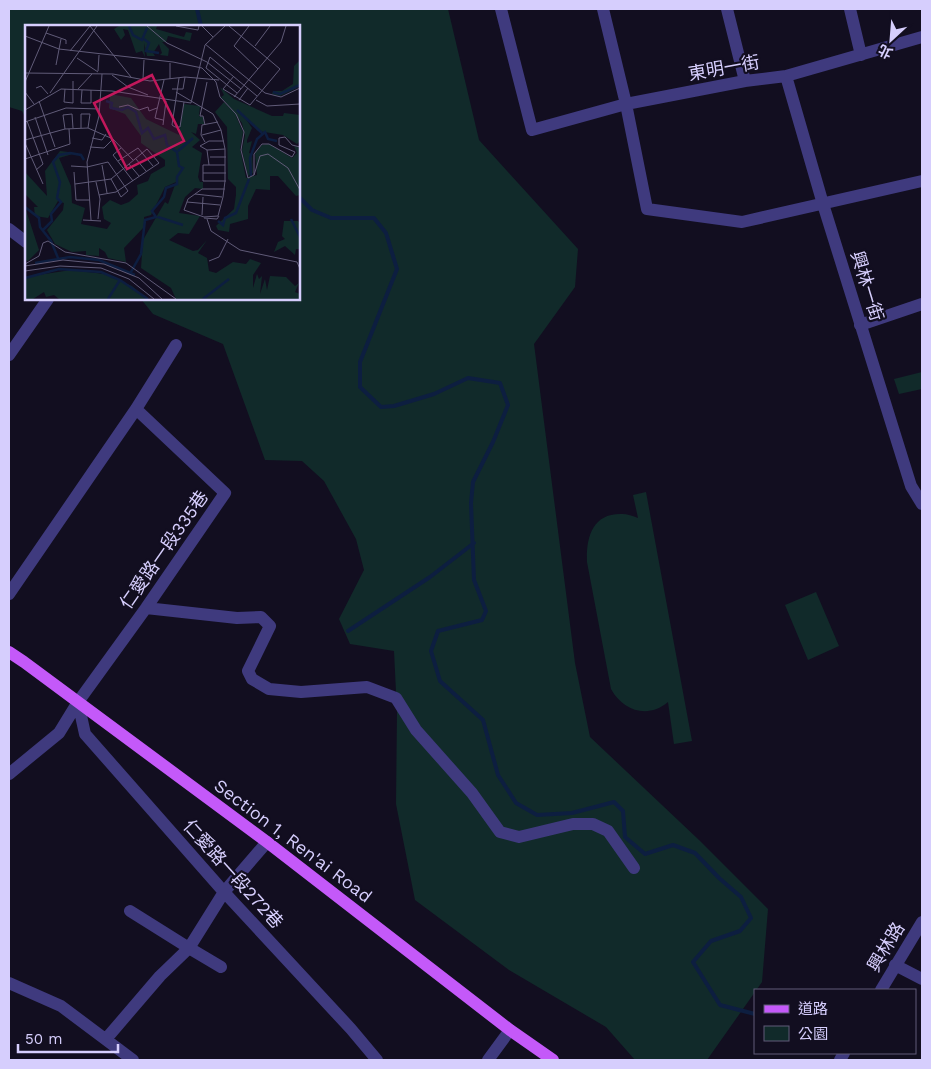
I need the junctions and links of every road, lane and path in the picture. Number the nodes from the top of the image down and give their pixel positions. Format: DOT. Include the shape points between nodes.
graph roads {
  1 [pos="501,9"];
  2 [pos="603,9"];
  3 [pos="727,9"];
  4 [pos="850,9"];
  5 [pos="922,37"];
  6 [pos="861,55"];
  7 [pos="786,76"];
  8 [pos="744,81"];
  9 [pos="626,104"];
  10 [pos="922,181"];
  11 [pos="822,204"];
  12 [pos="9,229"];
  13 [pos="25,241"];
  14 [pos="47,300"];
  15 [pos="922,304"];
  16 [pos="860,325"];
  17 [pos="176,345"];
  18 [pos="9,355"];
  19 [pos="136,409"];
  20 [pos="917,483"];
  21 [pos="922,504"];
  22 [pos="9,594"];
  23 [pos="146,608"];
  24 [pos="9,652"];
  25 [pos="78,702"];
  26 [pos="9,774"];
  27 [pos="267,842"];
  28 [pos="634,868"];
  29 [pos="224,892"];
  30 [pos="130,912"];
  31 [pos="922,922"];
  32 [pos="189,948"];
  33 [pos="895,965"];
  34 [pos="221,967"];
  35 [pos="922,979"];
  36 [pos="9,983"];
  37 [pos="881,989"];
  38 [pos="510,1030"];
  39 [pos="106,1039"];
  40 [pos="133,1060"];
  41 [pos="377,1060"];
  42 [pos="488,1060"];
  43 [pos="553,1060"];
  1 -- 9 [label="street, 東明一街" via="532,130"];
  2 -- 9 [label="street"];
  3 -- 8 [label="street"];
  4 -- 6 [label="street"];
  5 -- 6 [label="street, 東明一街"];
  6 -- 7 [label="street, 東明一街"];
  7 -- 8 [label="street, 東明一街"];
  7 -- 11 [label="street, 興林一街"];
  8 -- 9 [label="street, 東明一街"];
  9 -- 11 [label="street" via="648,209 742,222"];
  10 -- 11 [label="street"];
  11 -- 16 [label="street, 興林一街"];
  12 -- 13 [label="street"];
  14 -- 18 [label="street"];
  15 -- 16 [label="street"];
  16 -- 20 [label="street, 興林一街"];
  17 -- 19 [label="street"];
  19 -- 22 [label="street"];
  19 -- 23 [label="street, 仁愛路一段335巷" via="225,493"];
  20 -- 21 [label="street, 興林一街"];
  23 -- 25 [label="street, 仁愛路一段335巷"];
  23 -- 28 [label="street" via="261,618 270,626 248,671 252,679 269,689 301,692 367,687 396,698 416,730 472,794 500,832 519,836 573,824 593,824 608,831"];
  24 -- 25 [label="main road, Section 1, Ren'ai Road"];
  25 -- 26 [label="street, 仁愛路一段335巷" via="58,733"];
  25 -- 27 [label="main road, Section 1, Ren'ai Road"];
  25 -- 29 [label="street, 仁愛路一段272巷" via="85,734"];
  27 -- 29 [label="street"];
  27 -- 38 [label="main road, Section 1, Ren'ai Road"];
  29 -- 32 [label="street"];
  29 -- 41 [label="street, 仁愛路一段272巷"];
  30 -- 32 [label="street"];
  31 -- 33 [label="street, 興林路"];
  32 -- 34 [label="street"];
  32 -- 39 [label="street" via="160,976"];
  33 -- 35 [label="street"];
  33 -- 37 [label="street, 興林路"];
  36 -- 39 [label="street" via="61,1006"];
  38 -- 42 [label="street"];
  38 -- 43 [label="main road, Section 1, Ren'ai Road"];
  39 -- 40 [label="street"];
}
